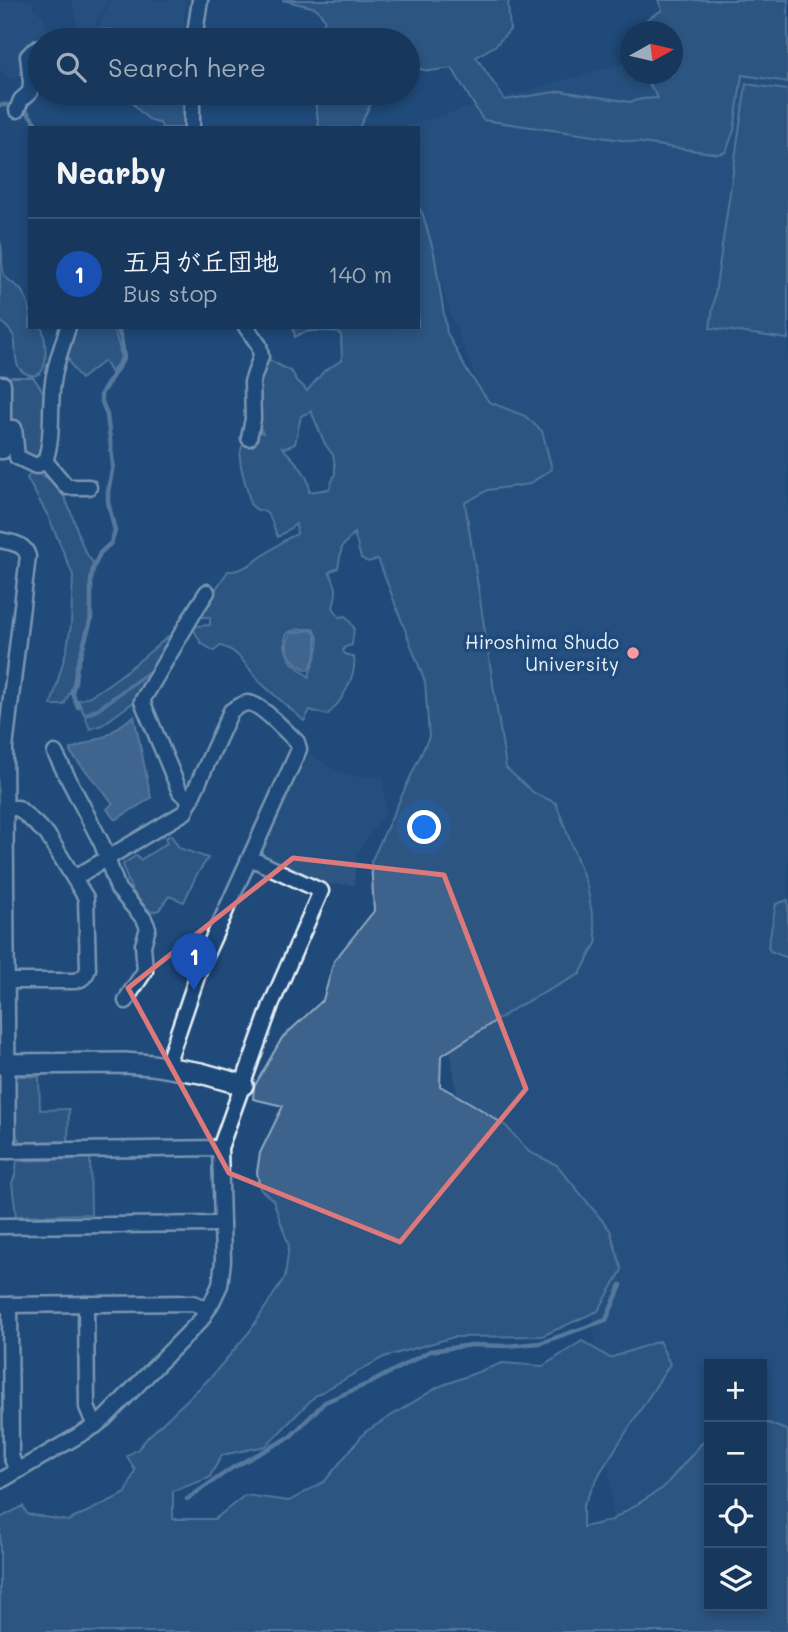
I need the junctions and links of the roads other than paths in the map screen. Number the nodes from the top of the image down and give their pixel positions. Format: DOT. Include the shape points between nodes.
graph roads {
  1 [pos="200,0"];
  2 [pos="196,28"];
  3 [pos="28,94"];
  4 [pos="192,105"];
  5 [pos="17,110"];
  6 [pos="192,126"];
  7 [pos="67,329"];
  8 [pos="247,329"];
  9 [pos="0,384"];
  10 [pos="3,428"];
  11 [pos="249,438"];
  12 [pos="0,451"];
  13 [pos="45,461"];
  14 [pos="89,487"];
  15 [pos="0,540"];
  16 [pos="208,592"];
  17 [pos="3,748"];
  18 [pos="55,753"];
  19 [pos="191,800"];
  20 [pos="6,808"];
  21 [pos="107,858"];
  22 [pos="250,858"];
  23 [pos="74,878"];
  24 [pos="8,981"];
  25 [pos="127,1001"];
  26 [pos="4,1064"];
  27 [pos="169,1067"];
  28 [pos="243,1086"];
  29 [pos="220,1148"];
  30 [pos="4,1151"];
  31 [pos="222,1224"];
  32 [pos="0,1226"];
  33 [pos="86,1304"];
  34 [pos="5,1305"];
  35 [pos="208,1309"];
  36 [pos="5,1417"];
  37 [pos="95,1426"];
  38 [pos="17,1471"];
  39 [pos="0,1481"];
  1 -- 2 [label="street"];
  3 -- 5 [label="street"];
  4 -- 6 [label="street"];
  7 -- 13 [label="street" via="53,382"];
  8 -- 11 [label="street" via="261,356 252,382"];
  9 -- 10 [label="street"];
  10 -- 12 [label="street"];
  10 -- 13 [label="street" via="14,428 17,457 36,466"];
  13 -- 14 [label="street" via="67,487"];
  15 -- 17 [label="street" via="19,545 28,556"];
  16 -- 19 [label="street" via="142,701 180,792"];
  17 -- 20 [label="street"];
  18 -- 21 [label="street"];
  19 -- 21 [label="street" via="185,812"];
  19 -- 22 [label="street" via="231,711 239,706 257,706 297,742 297,754"];
  20 -- 23 [label="street" via="18,808 44,831"];
  20 -- 24 [label="street"];
  21 -- 23 [label="street"];
  21 -- 25 [label="street" via="118,889 148,928 143,945 145,971"];
  22 -- 27 [label="street" via="201,965"];
  22 -- 28 [label="street" via="321,891 271,1005"];
  23 -- 24 [label="street" via="87,901 87,974 74,981"];
  24 -- 26 [label="street"];
  26 -- 27 [label="street"];
  26 -- 30 [label="street"];
  27 -- 28 [label="street"];
  28 -- 29 [label="street"];
  29 -- 30 [label="street"];
  29 -- 31 [label="street"];
  31 -- 32 [label="street"];
  31 -- 35 [label="street" via="222,1277"];
  33 -- 34 [label="street"];
  33 -- 35 [label="street" via="193,1303"];
  33 -- 37 [label="street" via="87,1407"];
  34 -- 36 [label="street"];
  35 -- 37 [label="street"];
  36 -- 38 [label="street"];
  37 -- 38 [label="street"];
  38 -- 39 [label="street"];
}
